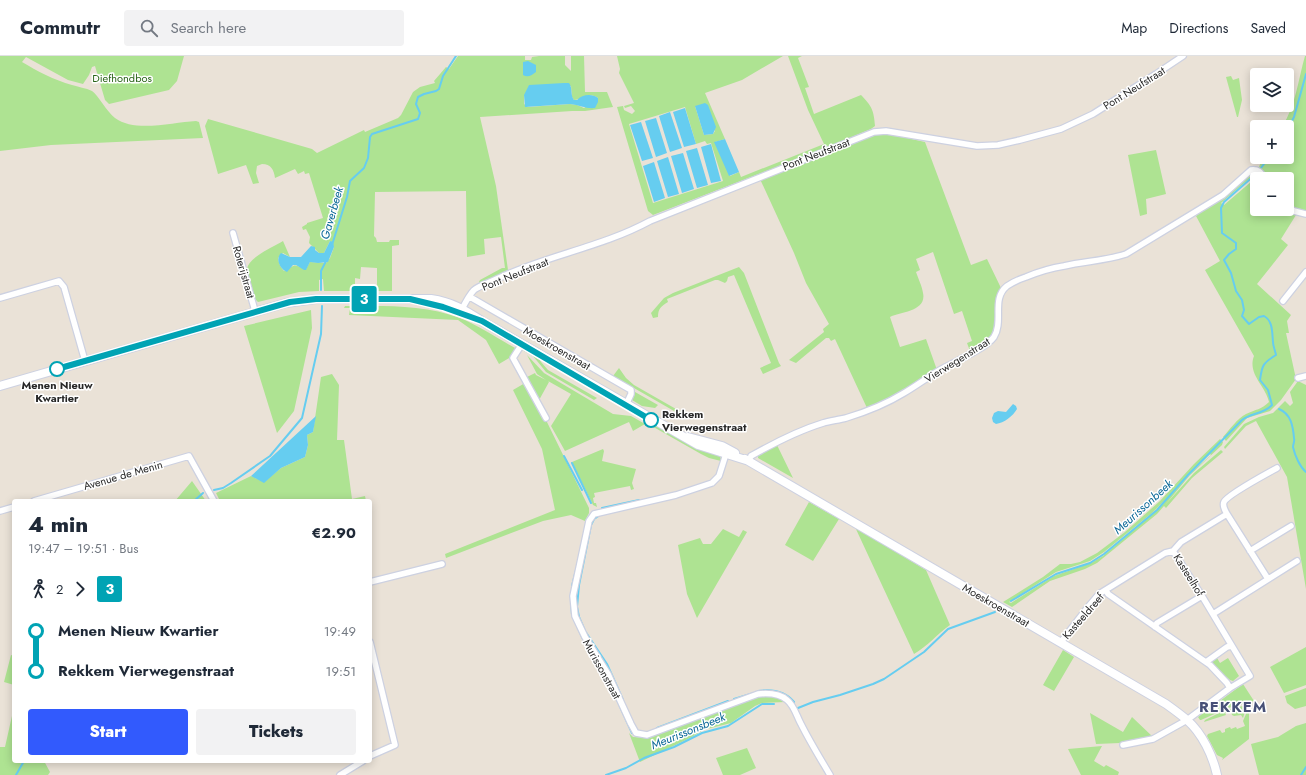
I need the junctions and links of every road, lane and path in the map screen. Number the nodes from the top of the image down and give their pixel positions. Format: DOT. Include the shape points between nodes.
graph roads {
  1 [pos="1183,56"];
  2 [pos="1260,172"];
  3 [pos="1294,211"];
  4 [pos="1306,214"];
  5 [pos="233,233"];
  6 [pos="1306,272"];
  7 [pos="470,297"];
  8 [pos="0,298"];
  9 [pos="1283,301"];
  10 [pos="461,310"];
  11 [pos="255,311"];
  12 [pos="522,344"];
  13 [pos="85,361"];
  14 [pos="1306,376"];
  15 [pos="1298,378"];
  16 [pos="0,386"];
  17 [pos="626,405"];
  18 [pos="546,418"];
  19 [pos="679,436"];
  20 [pos="726,454"];
  21 [pos="749,461"];
  22 [pos="1277,468"];
  23 [pos="41,499"];
  24 [pos="213,499"];
  25 [pos="12,508"];
  26 [pos="0,511"];
  27 [pos="1227,514"];
  28 [pos="1291,526"];
  29 [pos="1173,551"];
  30 [pos="1250,551"];
  31 [pos="1297,561"];
  32 [pos="442,564"];
  33 [pos="1268,579"];
  34 [pos="372,582"];
  35 [pos="1106,590"];
  36 [pos="1202,596"];
  37 [pos="1212,614"];
  38 [pos="1155,627"];
  39 [pos="1060,642"];
  40 [pos="1231,646"];
  41 [pos="372,650"];
  42 [pos="1206,662"];
  43 [pos="1230,688"];
  44 [pos="1188,719"];
  45 [pos="1123,745"];
  46 [pos="372,755"];
  47 [pos="359,763"];
  48 [pos="340,775"];
  49 [pos="830,775"];
  50 [pos="1217,775"];
  1 -- 7 [label="street, Pont Neufstraat" via="1093,114 1061,129 988,146 971,146 886,131 874,132 650,221 602,243 512,272 474,290"];
  2 -- 21 [label="street, Vierwegenstraat" via="1256,169 1251,170 1222,195 1126,254 1106,260 1050,269 1006,286 998,301 996,332 983,346 883,404 783,438 751,456"];
  3 -- 4 [label="street"];
  5 -- 11 [label="street, Roterijstraat"];
  6 -- 9 [label="street"];
  7 -- 10 [label="street, Pont Neufstraat"];
  7 -- 17 [label="street, Moeskroenstraat" via="631,390"];
  8 -- 13 [label="street" via="60,281 64,287"];
  10 -- 11 [label="main road, Moeskroenstraat" via="410,299 306,300"];
  10 -- 12 [label="main road, Moeskroenstraat"];
  11 -- 13 [label="main road, Moeskroenstraat"];
  12 -- 17 [label="main road, Moeskroenstraat"];
  12 -- 18 [label="street" via="513,358"];
  13 -- 16 [label="main road, Moeskroenstraat"];
  14 -- 15 [label="street"];
  17 -- 19 [label="main road, Moeskroenstraat"];
  19 -- 20 [label="main road, Moeskroenstraat" via="698,446"];
  19 -- 21 [label="main road, Moeskroenstraat" via="722,446"];
  20 -- 21 [label="main road, Moeskroenstraat"];
  20 -- 49 [label="street, Murissonstraat" via="719,476 712,483 676,495 594,514 589,521 573,596 575,616 639,735 647,736 758,694 776,694 789,702"];
  21 -- 39 [label="main road, Moeskroenstraat"];
  22 -- 27 [label="street" via="1225,500 1223,506"];
  23 -- 24 [label="street, Avenue de Menin" via="189,456"];
  25 -- 26 [label="street"];
  27 -- 29 [label="street, Kasteelhof" via="1181,542"];
  27 -- 30 [label="street"];
  28 -- 30 [label="street"];
  29 -- 35 [label="street, Kasteeldreef" via="1165,553"];
  29 -- 36 [label="street, Kasteelhof"];
  30 -- 33 [label="street"];
  31 -- 33 [label="street"];
  32 -- 34 [label="street"];
  33 -- 37 [label="street"];
  35 -- 38 [label="street, Kasteeldreef"];
  35 -- 39 [label="street, Kasteeldreef" via="1094,599"];
  36 -- 37 [label="street, Kasteelhof"];
  36 -- 38 [label="street" via="1157,623"];
  37 -- 40 [label="street, Kasteelhof"];
  38 -- 42 [label="street, Kasteeldreef"];
  39 -- 44 [label="main road, Moeskroenstraat"];
  40 -- 42 [label="street"];
  40 -- 43 [label="street" via="1250,676"];
  41 -- 46 [label="street" via="395,745"];
  42 -- 43 [label="street, Kasteeldreef"];
  43 -- 44 [label="street"];
  44 -- 45 [label="street" via="1154,739"];
  44 -- 50 [label="main road, Moeskroenstraat" via="1209,752"];
  47 -- 48 [label="street"];
}
